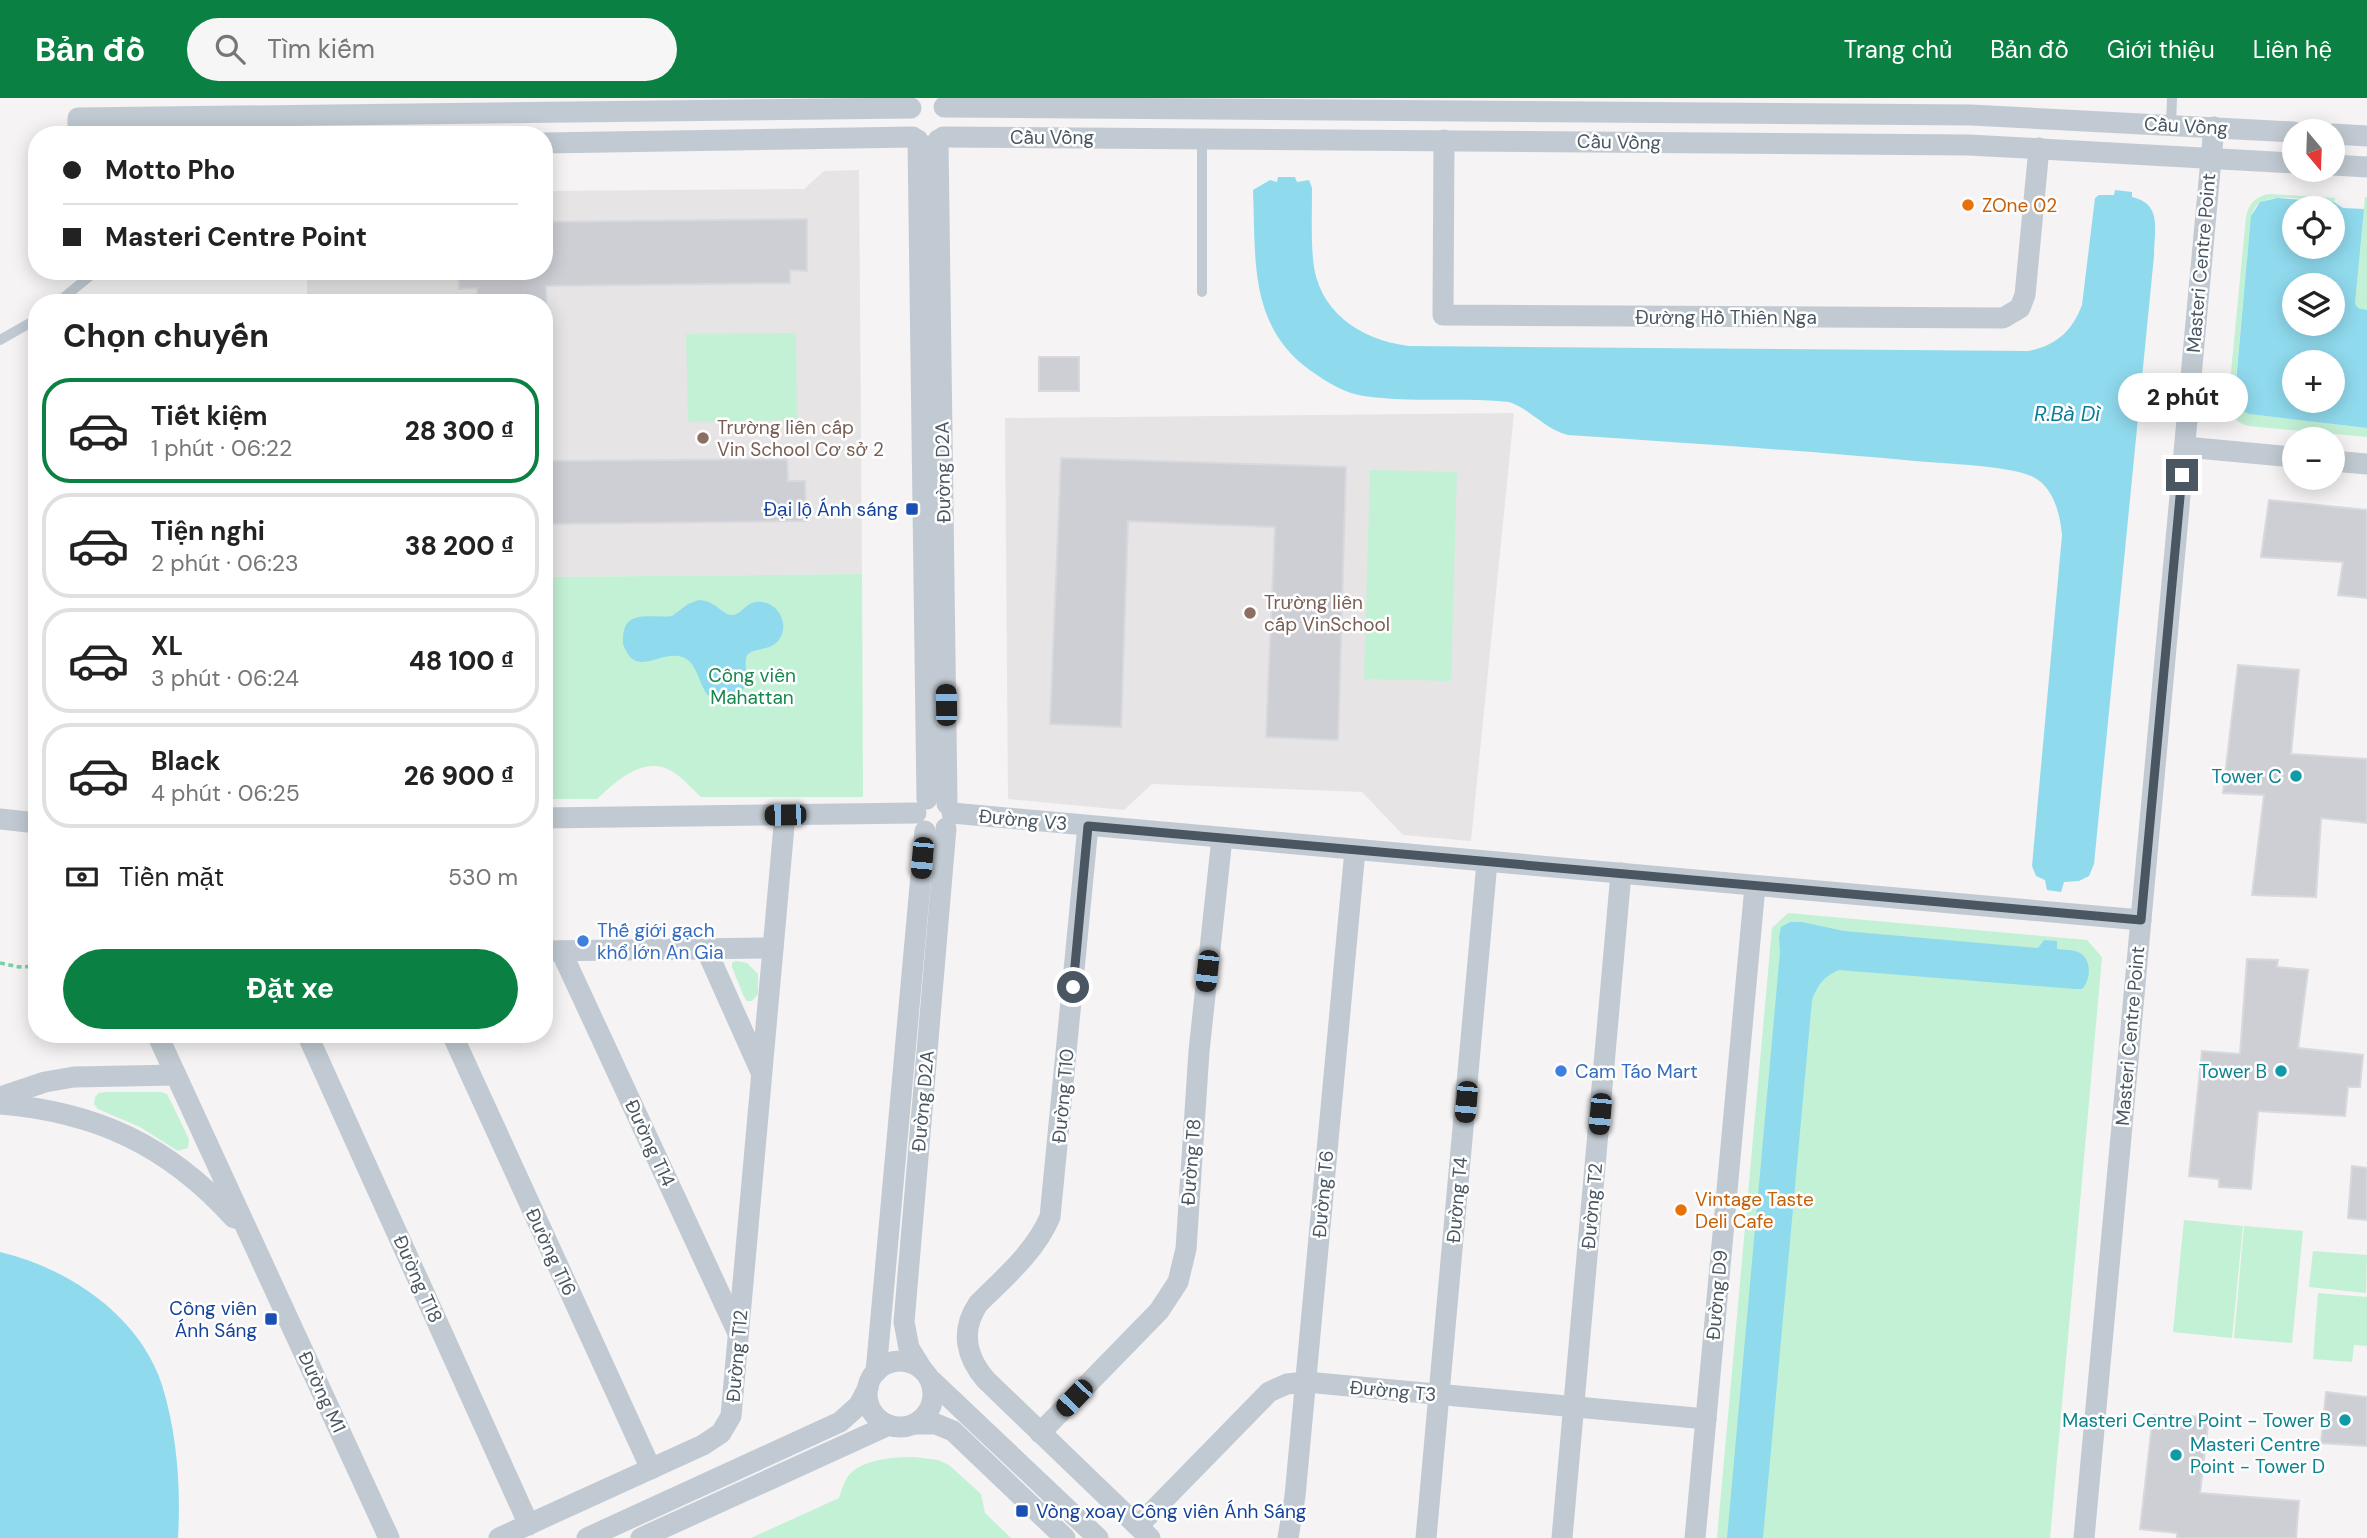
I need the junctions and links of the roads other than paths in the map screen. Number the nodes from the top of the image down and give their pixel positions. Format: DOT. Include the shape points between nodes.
graph roads {
  1 [pos="2172,98"];
  2 [pos="926,102"];
  3 [pos="1971,107"];
  4 [pos="2171,125"];
  5 [pos="112,126"];
  6 [pos="2214,127"];
  7 [pos="2282,131"];
  8 [pos="2345,135"];
  9 [pos="2367,136"];
  10 [pos="928,138"];
  11 [pos="1202,138"];
  12 [pos="1444,140"];
  13 [pos="553,144"];
  14 [pos="1969,145"];
  15 [pos="2039,148"];
  16 [pos="2211,158"];
  17 [pos="2282,162"];
  18 [pos="2345,166"];
  19 [pos="2367,167"];
  20 [pos="85,280"];
  21 [pos="1202,292"];
  22 [pos="68,294"];
  23 [pos="28,323"];
  24 [pos="0,340"];
  25 [pos="2185,447"];
  26 [pos="2282,456"];
  27 [pos="2345,462"];
  28 [pos="2367,464"];
  29 [pos="785,815"];
  30 [pos="935,815"];
  31 [pos="0,818"];
  32 [pos="553,818"];
  33 [pos="28,822"];
  34 [pos="1088,826"];
  35 [pos="1222,838"];
  36 [pos="1355,850"];
  37 [pos="1487,862"];
  38 [pos="1621,873"];
  39 [pos="1755,886"];
  40 [pos="2141,920"];
  41 [pos="773,948"];
  42 [pos="706,949"];
  43 [pos="553,951"];
  44 [pos="161,1043"];
  45 [pos="311,1043"];
  46 [pos="456,1043"];
  47 [pos="762,1074"];
  48 [pos="176,1075"];
  49 [pos="0,1097"];
  50 [pos="0,1104"];
  51 [pos="254,1245"];
  52 [pos="739,1335"];
  53 [pos="927,1375"];
  54 [pos="872,1380"];
  55 [pos="1306,1382"];
  56 [pos="1439,1395"];
  57 [pos="1574,1407"];
  58 [pos="1706,1419"];
  59 [pos="915,1424"];
  60 [pos="889,1425"];
  61 [pos="1040,1433"];
  62 [pos="651,1469"];
  63 [pos="529,1525"];
  64 [pos="1144,1532"];
  65 [pos="389,1538"];
  66 [pos="499,1538"];
  67 [pos="587,1538"];
  68 [pos="641,1538"];
  69 [pos="1065,1538"];
  70 [pos="1098,1538"];
  71 [pos="1288,1538"];
  72 [pos="1426,1538"];
  73 [pos="1562,1538"];
  74 [pos="1695,1538"];
  75 [pos="2084,1538"];
  1 -- 4 [label="lane"];
  2 -- 3 [label="street, Cầu Vồng"];
  2 -- 5 [label="street, Cầu Vồng"];
  2 -- 10 [label="street" via="906,121"];
  2 -- 10 [label="street" via="949,120 948,127"];
  3 -- 4 [label="street, Cầu Vồng"];
  3 -- 14 [label="street"];
  4 -- 6 [label="street, Cầu Vồng"];
  6 -- 7 [label="street, Cầu Vồng"];
  6 -- 16 [label="street, Masteri Centre Point"];
  8 -- 9 [label="street"];
  10 -- 11 [label="street, Cầu Vồng"];
  10 -- 13 [label="street, Cầu Vồng"];
  10 -- 30 [label="street, Đường D2A"];
  11 -- 12 [label="street, Cầu Vồng"];
  11 -- 21 [label="lane"];
  12 -- 14 [label="street, Cầu Vồng"];
  12 -- 15 [label="street, Đường Hồ Thiên Nga" via="1443,315 2003,318 2020,308 2025,295"];
  14 -- 15 [label="street, Cầu Vồng"];
  15 -- 16 [label="street, Cầu Vồng"];
  16 -- 17 [label="street, Cầu Vồng"];
  16 -- 25 [label="street, Masteri Centre Point"];
  18 -- 19 [label="street"];
  20 -- 22 [label="lane"];
  23 -- 24 [label="lane"];
  25 -- 26 [label="street"];
  25 -- 40 [label="street, Masteri Centre Point"];
  27 -- 28 [label="street"];
  29 -- 30 [label="street, Đường V3"];
  29 -- 32 [label="street, Đường V3"];
  29 -- 41 [label="street, Đường T12"];
  30 -- 34 [label="street, Đường V3"];
  30 -- 53 [label="street, Đường D2A" via="904,1322 909,1348"];
  30 -- 54 [label="street, Đường D2A"];
  31 -- 33 [label="street"];
  34 -- 35 [label="street, Đường V3"];
  34 -- 61 [label="street, Đường T10" via="1050,1217 1033,1247 978,1304 966,1337 978,1371"];
  35 -- 36 [label="street, Đường V3"];
  35 -- 61 [label="street, Đường T8" via="1181,1273 1158,1311"];
  36 -- 37 [label="street, Đường V3"];
  36 -- 55 [label="street, Đường T6"];
  37 -- 38 [label="street, Đường V3"];
  37 -- 56 [label="street, Đường T4"];
  38 -- 39 [label="street, Đường V3"];
  38 -- 57 [label="street, Đường T2"];
  39 -- 40 [label="street, Đường V3"];
  39 -- 58 [label="street, Đường D9"];
  40 -- 75 [label="street, Masteri Centre Point"];
  41 -- 42 [label="street"];
  41 -- 47 [label="street, Đường T12"];
  42 -- 43 [label="street"];
  42 -- 47 [label="street, Đường T12"];
  43 -- 52 [label="street, Đường T14"];
  44 -- 48 [label="street, Đường M1"];
  45 -- 63 [label="street, Đường T18"];
  46 -- 62 [label="street, Đường T16"];
  47 -- 52 [label="street, Đường T12"];
  48 -- 49 [label="street" via="74,1077"];
  48 -- 51 [label="street, Đường M1"];
  50 -- 51 [label="street, Đường M1" via="77,1116 139,1141 203,1185"];
  51 -- 65 [label="street, Đường M1"];
  52 -- 62 [label="street, Đường T12" via="733,1407 727,1425 713,1440"];
  53 -- 54 [label="street" via="910,1363 896,1361"];
  53 -- 59 [label="street" via="932,1403"];
  53 -- 70 [label="street, Đường D2A"];
  54 -- 60 [label="street" via="870,1408"];
  54 -- 67 [label="street" via="859,1405 836,1424"];
  55 -- 56 [label="street, Đường T3"];
  55 -- 64 [label="street, Đường T3" via="1269,1392"];
  55 -- 71 [label="street, Đường T6"];
  56 -- 57 [label="street, Đường T3"];
  56 -- 72 [label="street, Đường T4"];
  57 -- 58 [label="street, Đường T3"];
  57 -- 73 [label="street, Đường T2"];
  58 -- 74 [label="street, Đường D9"];
  59 -- 60 [label="street"];
  59 -- 69 [label="street" via="936,1424 953,1431"];
  60 -- 68 [label="street"];
  61 -- 64 [label="street"];
  62 -- 63 [label="street, Đường T12"];
  63 -- 66 [label="street, Đường T12"];
}
